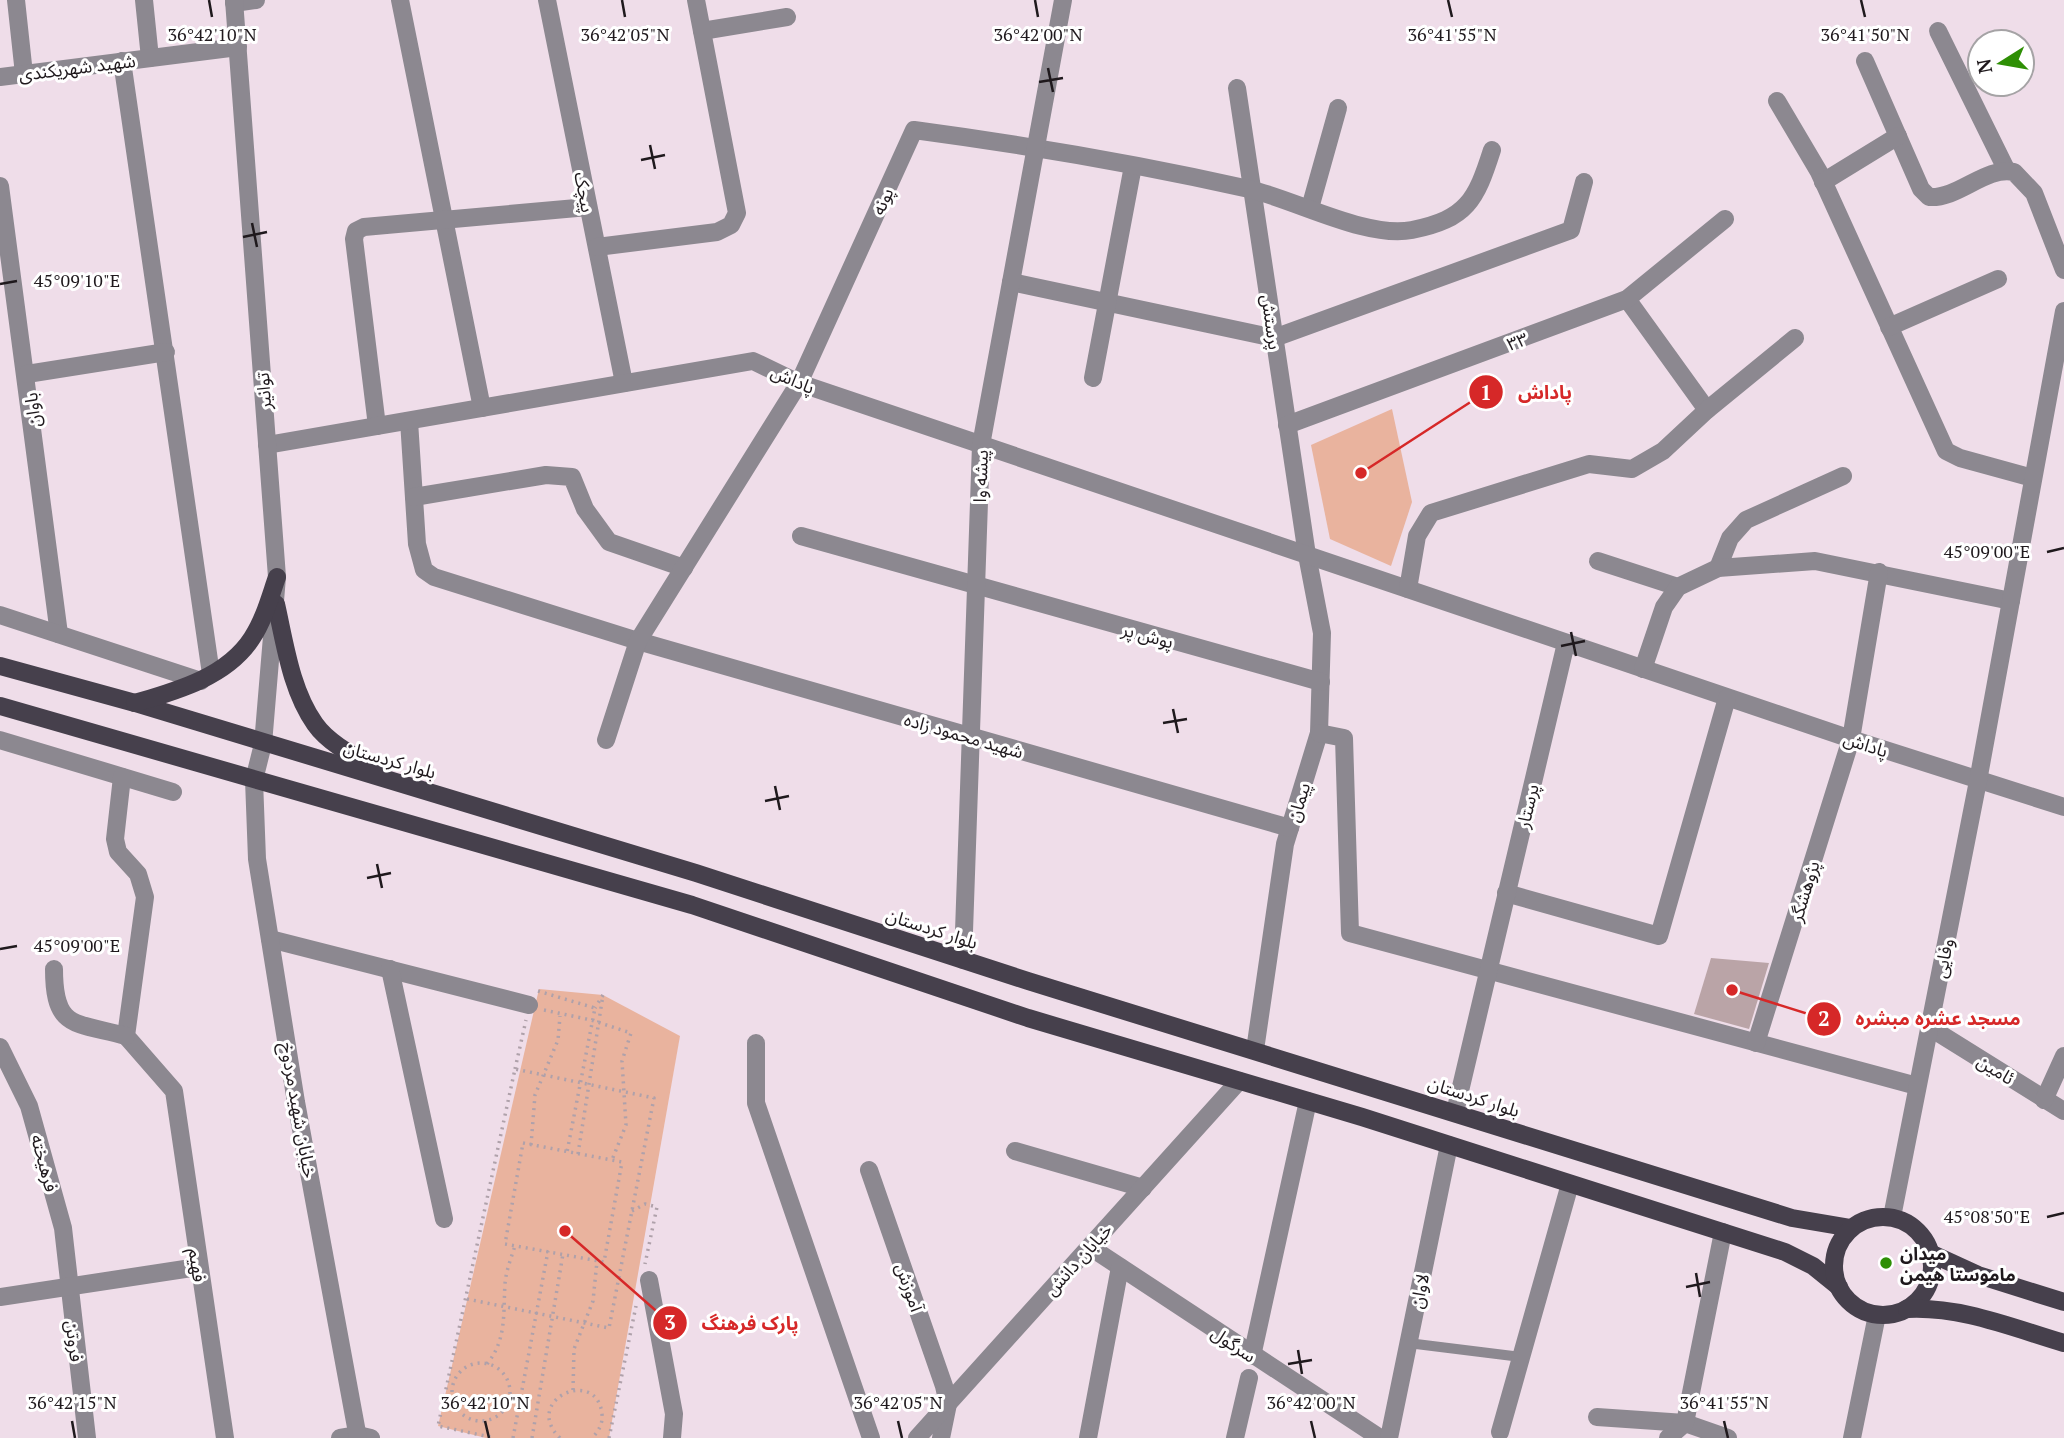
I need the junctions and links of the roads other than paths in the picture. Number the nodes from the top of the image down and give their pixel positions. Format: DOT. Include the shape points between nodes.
graph roads {
  1 [pos="16,0"];
  2 [pos="144,0"];
  3 [pos="256,0"];
  4 [pos="400,0"];
  5 [pos="547,0"];
  6 [pos="696,0"];
  7 [pos="1063,0"];
  8 [pos="234,2"];
  9 [pos="787,17"];
  10 [pos="702,31"];
  11 [pos="1938,31"];
  12 [pos="238,47"];
  13 [pos="150,58"];
  14 [pos="121,61"];
  15 [pos="1865,61"];
  16 [pos="24,74"];
  17 [pos="0,76"];
  18 [pos="1237,88"];
  19 [pos="1777,100"];
  20 [pos="1338,108"];
  21 [pos="1898,135"];
  22 [pos="1036,146"];
  23 [pos="1492,150"];
  24 [pos="1133,166"];
  25 [pos="2007,171"];
  26 [pos="1584,182"];
  27 [pos="1823,182"];
  28 [pos="0,186"];
  29 [pos="1252,190"];
  30 [pos="588,207"];
  31 [pos="1310,208"];
  32 [pos="1726,219"];
  33 [pos="445,220"];
  34 [pos="597,247"];
  35 [pos="2064,270"];
  36 [pos="1998,279"];
  37 [pos="1011,282"];
  38 [pos="1627,299"];
  39 [pos="1105,302"];
  40 [pos="2064,311"];
  41 [pos="1889,327"];
  42 [pos="1274,338"];
  43 [pos="1795,338"];
  44 [pos="166,352"];
  45 [pos="27,374"];
  46 [pos="1093,378"];
  47 [pos="624,383"];
  48 [pos="799,383"];
  49 [pos="482,408"];
  50 [pos="1707,410"];
  51 [pos="409,421"];
  52 [pos="1287,425"];
  53 [pos="377,426"];
  54 [pos="981,444"];
  55 [pos="267,445"];
  56 [pos="1843,476"];
  57 [pos="2033,478"];
  58 [pos="414,498"];
  59 [pos="801,537"];
  60 [pos="1307,555"];
  61 [pos="1598,561"];
  62 [pos="684,568"];
  63 [pos="1718,568"];
  64 [pos="1879,572"];
  65 [pos="277,577"];
  66 [pos="976,587"];
  67 [pos="1678,587"];
  68 [pos="1408,589"];
  69 [pos="2011,601"];
  70 [pos="276,604"];
  71 [pos="0,615"];
  72 [pos="59,634"];
  73 [pos="638,641"];
  74 [pos="1566,643"];
  75 [pos="0,666"];
  76 [pos="1643,669"];
  77 [pos="206,677"];
  78 [pos="1321,682"];
  79 [pos="1727,698"];
  80 [pos="135,703"];
  81 [pos="0,706"];
  82 [pos="1319,733"];
  83 [pos="971,737"];
  84 [pos="1851,739"];
  85 [pos="0,740"];
  86 [pos="606,740"];
  87 [pos="262,744"];
  88 [pos="122,777"];
  89 [pos="254,780"];
  90 [pos="1978,781"];
  91 [pos="401,783"];
  92 [pos="173,792"];
  93 [pos="2064,807"];
  94 [pos="1290,828"];
  95 [pos="1506,893"];
  96 [pos="270,939"];
  97 [pos="963,960"];
  98 [pos="54,969"];
  99 [pos="390,970"];
  100 [pos="1488,970"];
  101 [pos="529,1005"];
  102 [pos="1929,1027"];
  103 [pos="126,1035"];
  104 [pos="756,1043"];
  105 [pos="1756,1043"];
  106 [pos="0,1047"];
  107 [pos="1255,1050"];
  108 [pos="2064,1056"];
  109 [pos="1239,1081"];
  110 [pos="1917,1086"];
  111 [pos="2045,1100"];
  112 [pos="1308,1101"];
  113 [pos="2064,1111"];
  114 [pos="1455,1112"];
  115 [pos="1449,1145"];
  116 [pos="1015,1151"];
  117 [pos="869,1170"];
  118 [pos="1570,1184"];
  119 [pos="1143,1188"];
  120 [pos="1892,1217"];
  121 [pos="444,1219"];
  122 [pos="1852,1228"];
  123 [pos="1723,1232"];
  124 [pos="1090,1247"];
  125 [pos="1930,1253"];
  126 [pos="198,1267"];
  127 [pos="1120,1267"];
  128 [pos="646,1278"];
  129 [pos="68,1286"];
  130 [pos="1839,1287"];
  131 [pos="0,1297"];
  132 [pos="2064,1302"];
  133 [pos="1907,1309"];
  134 [pos="1877,1315"];
  135 [pos="1408,1343"];
  136 [pos="2064,1343"];
  137 [pos="1252,1356"];
  138 [pos="1521,1357"];
  139 [pos="1249,1378"];
  140 [pos="948,1404"];
  141 [pos="1597,1417"];
  142 [pos="1685,1423"];
  143 [pos="1500,1432"];
  144 [pos="362,1437"];
  145 [pos="87,1438"];
  146 [pos="225,1438"];
  147 [pos="340,1438"];
  148 [pos="672,1438"];
  149 [pos="871,1438"];
  150 [pos="917,1438"];
  151 [pos="941,1438"];
  152 [pos="1088,1438"];
  153 [pos="1235,1438"];
  154 [pos="1380,1438"];
  155 [pos="1389,1438"];
  156 [pos="1668,1438"];
  157 [pos="1728,1438"];
  158 [pos="1852,1438"];
  1 -- 16 [label="street"];
  2 -- 13 [label="street"];
  3 -- 8 [label="street"];
  4 -- 33 [label="street"];
  5 -- 30 [label="street, پیچک"];
  6 -- 10 [label="street"];
  7 -- 22 [label="street, پیشه وا"];
  8 -- 12 [label="street, توانیر"];
  9 -- 10 [label="street"];
  10 -- 34 [label="street" via="737,213 731,225 717,232"];
  11 -- 25 [label="street"];
  12 -- 13 [label="street, شهید شهریکندی"];
  12 -- 55 [label="street, توانیر"];
  13 -- 14 [label="street, شهید شهریکندی"];
  14 -- 16 [label="street, شهید شهریکندی"];
  14 -- 44 [label="street"];
  15 -- 21 [label="street"];
  16 -- 17 [label="street, شهید شهریکندی"];
  18 -- 29 [label="street, پرستش"];
  19 -- 27 [label="street"];
  20 -- 31 [label="street"];
  21 -- 25 [label="street" via="1921,189 1929,197 1941,198"];
  21 -- 27 [label="street"];
  22 -- 24 [label="street"];
  22 -- 37 [label="street, پیشه وا"];
  22 -- 48 [label="street, پونه" via="914,130"];
  23 -- 31 [label="street" via="1478,193 1457,214 1435,224 1378,231"];
  24 -- 29 [label="street"];
  24 -- 39 [label="street"];
  25 -- 35 [label="street" via="2021,176 2034,193"];
  26 -- 42 [label="street" via="1571,230"];
  27 -- 41 [label="street"];
  28 -- 45 [label="street, باوان"];
  29 -- 31 [label="street"];
  29 -- 42 [label="street, پرستش"];
  30 -- 33 [label="street"];
  30 -- 34 [label="street, پیچک"];
  32 -- 38 [label="street, ۳۳"];
  33 -- 49 [label="street"];
  33 -- 53 [label="street" via="356,231"];
  34 -- 47 [label="street, پیچک"];
  36 -- 41 [label="street"];
  37 -- 39 [label="street"];
  37 -- 54 [label="street, پیشه وا"];
  38 -- 50 [label="street"];
  38 -- 52 [label="street, ۳۳"];
  39 -- 42 [label="street"];
  39 -- 46 [label="street"];
  40 -- 57 [label="street, وفایی"];
  41 -- 57 [label="street" via="1946,451"];
  42 -- 52 [label="street, پرستش"];
  43 -- 50 [label="street"];
  44 -- 45 [label="street"];
  44 -- 77 [label="street"];
  45 -- 72 [label="street, باوان"];
  47 -- 48 [label="street, پاداش" via="752,361"];
  47 -- 49 [label="street, پاداش"];
  48 -- 54 [label="street, پاداش"];
  48 -- 62 [label="street"];
  49 -- 51 [label="street, پاداش"];
  50 -- 68 [label="street" via="1663,451 1632,469 1589,464 1431,513 1417,536"];
  51 -- 53 [label="street, پاداش"];
  51 -- 58 [label="street, شهید محمود زاده"];
  52 -- 60 [label="street, پرستش"];
  53 -- 55 [label="street, پاداش"];
  54 -- 60 [label="street, پاداش"];
  54 -- 66 [label="street, پیشه وا"];
  55 -- 65 [label="street, توانیر"];
  56 -- 63 [label="street" via="1746,520 1730,538"];
  57 -- 69 [label="street, وفایی"];
  58 -- 62 [label="street" via="546,475 572,477 585,509 609,542"];
  58 -- 73 [label="street, شهید محمود زاده" via="420,558 424,570 434,577"];
  59 -- 66 [label="street, پوش پر"];
  60 -- 68 [label="street, پاداش"];
  60 -- 78 [label="street, پیمان" via="1322,633"];
  61 -- 67 [label="street"];
  62 -- 73 [label="street"];
  63 -- 64 [label="street" via="1815,561"];
  63 -- 67 [label="street"];
  64 -- 69 [label="street"];
  64 -- 84 [label="street, پژوهشگر"];
  65 -- 70 [label="street, توانیر"];
  65 -- 77 [label="main road" via="252,639"];
  66 -- 78 [label="street, پوش پر"];
  66 -- 83 [label="street, پیشه وا"];
  67 -- 76 [label="street" via="1664,607"];
  68 -- 74 [label="street, پاداش"];
  69 -- 90 [label="street, وفایی"];
  70 -- 87 [label="street, توانیر"];
  70 -- 91 [label="main road" via="299,693 316,726 347,752"];
  71 -- 72 [label="street"];
  72 -- 77 [label="street"];
  73 -- 83 [label="street, شهید محمود زاده"];
  73 -- 86 [label="street"];
  74 -- 76 [label="street, پاداش"];
  74 -- 95 [label="street, پرستار"];
  75 -- 80 [label="main road, بلوار کردستان"];
  76 -- 79 [label="street, پاداش"];
  77 -- 80 [label="main road"];
  78 -- 82 [label="street, پیمان"];
  79 -- 84 [label="street, پاداش"];
  79 -- 95 [label="street" via="1659,936"];
  80 -- 87 [label="main road, بلوار کردستان"];
  81 -- 89 [label="main road"];
  82 -- 94 [label="street, پیمان"];
  82 -- 100 [label="street" via="1344,738 1350,933"];
  83 -- 94 [label="street, شهید محمود زاده"];
  83 -- 97 [label="street, پیشه وا"];
  84 -- 90 [label="street, پاداش"];
  84 -- 105 [label="street, پژوهشگر"];
  85 -- 88 [label="street"];
  87 -- 89 [label="street, توانیر"];
  87 -- 91 [label="main road, بلوار کردستان"];
  88 -- 92 [label="street"];
  88 -- 103 [label="street" via="115,839 118,852 143,885 145,897"];
  89 -- 96 [label="street, خیابان شهید مردوخ" via="257,859"];
  89 -- 109 [label="main road" via="692,905 1028,1018"];
  90 -- 93 [label="street, پاداش"];
  90 -- 102 [label="street, وفایی"];
  91 -- 97 [label="main road, بلوار کردستان"];
  94 -- 107 [label="street, پیمان"];
  95 -- 100 [label="street, پرستار"];
  96 -- 99 [label="street"];
  96 -- 144 [label="street, خیابان شهید مردوخ" via="296,1102"];
  97 -- 107 [label="main road, بلوار کردستان"];
  98 -- 103 [label="street" via="54,997 60,1013 69,1021"];
  99 -- 101 [label="street"];
  99 -- 121 [label="street"];
  100 -- 105 [label="street"];
  100 -- 114 [label="street, پرستار"];
  102 -- 110 [label="street, وفایی"];
  102 -- 111 [label="street, ئامین"];
  103 -- 126 [label="street, فهیم" via="174,1091"];
  104 -- 149 [label="street" via="756,1103"];
  105 -- 110 [label="street"];
  106 -- 129 [label="street, فرهیخته" via="29,1106 63,1228"];
  107 -- 114 [label="main road, بلوار کردستان"];
  108 -- 111 [label="street"];
  109 -- 112 [label="main road"];
  109 -- 119 [label="street, خیابان دانش"];
  110 -- 120 [label="street, وفایی"];
  111 -- 113 [label="street, ئامین"];
  112 -- 115 [label="main road"];
  112 -- 137 [label="street"];
  114 -- 122 [label="main road, بلوار کردستان" via="1792,1219"];
  115 -- 118 [label="main road"];
  115 -- 135 [label="street, لاوان"];
  116 -- 119 [label="street"];
  117 -- 140 [label="street, آموزش"];
  118 -- 123 [label="main road"];
  118 -- 138 [label="street"];
  119 -- 124 [label="street, خیابان دانش"];
  120 -- 122 [label="main road" via="1866,1220"];
  120 -- 125 [label="main road" via="1912,1227"];
  122 -- 130 [label="main road" via="1835,1256"];
  123 -- 130 [label="main road" via="1785,1252"];
  123 -- 142 [label="street"];
  124 -- 127 [label="street, سرگول"];
  124 -- 140 [label="street, خیابان دانش"];
  125 -- 132 [label="main road" via="1978,1275"];
  125 -- 133 [label="main road" via="1928,1285"];
  126 -- 129 [label="street"];
  126 -- 146 [label="street, فهیم"];
  127 -- 137 [label="street, سرگول"];
  127 -- 152 [label="street"];
  128 -- 148 [label="street" via="674,1415"];
  129 -- 131 [label="street"];
  129 -- 145 [label="street, فروتن"];
  130 -- 134 [label="main road" via="1848,1301"];
  133 -- 134 [label="main road"];
  133 -- 136 [label="main road" via="1972,1315"];
  134 -- 158 [label="street"];
  135 -- 138 [label="lane"];
  135 -- 155 [label="street, لاوان"];
  137 -- 154 [label="street, سرگول"];
  138 -- 143 [label="street"];
  139 -- 153 [label="street"];
  140 -- 150 [label="street, خیابان دانش"];
  140 -- 151 [label="street"];
  141 -- 142 [label="street"];
  142 -- 156 [label="street"];
  142 -- 157 [label="street"];
  144 -- 147 [label="street"];
}
